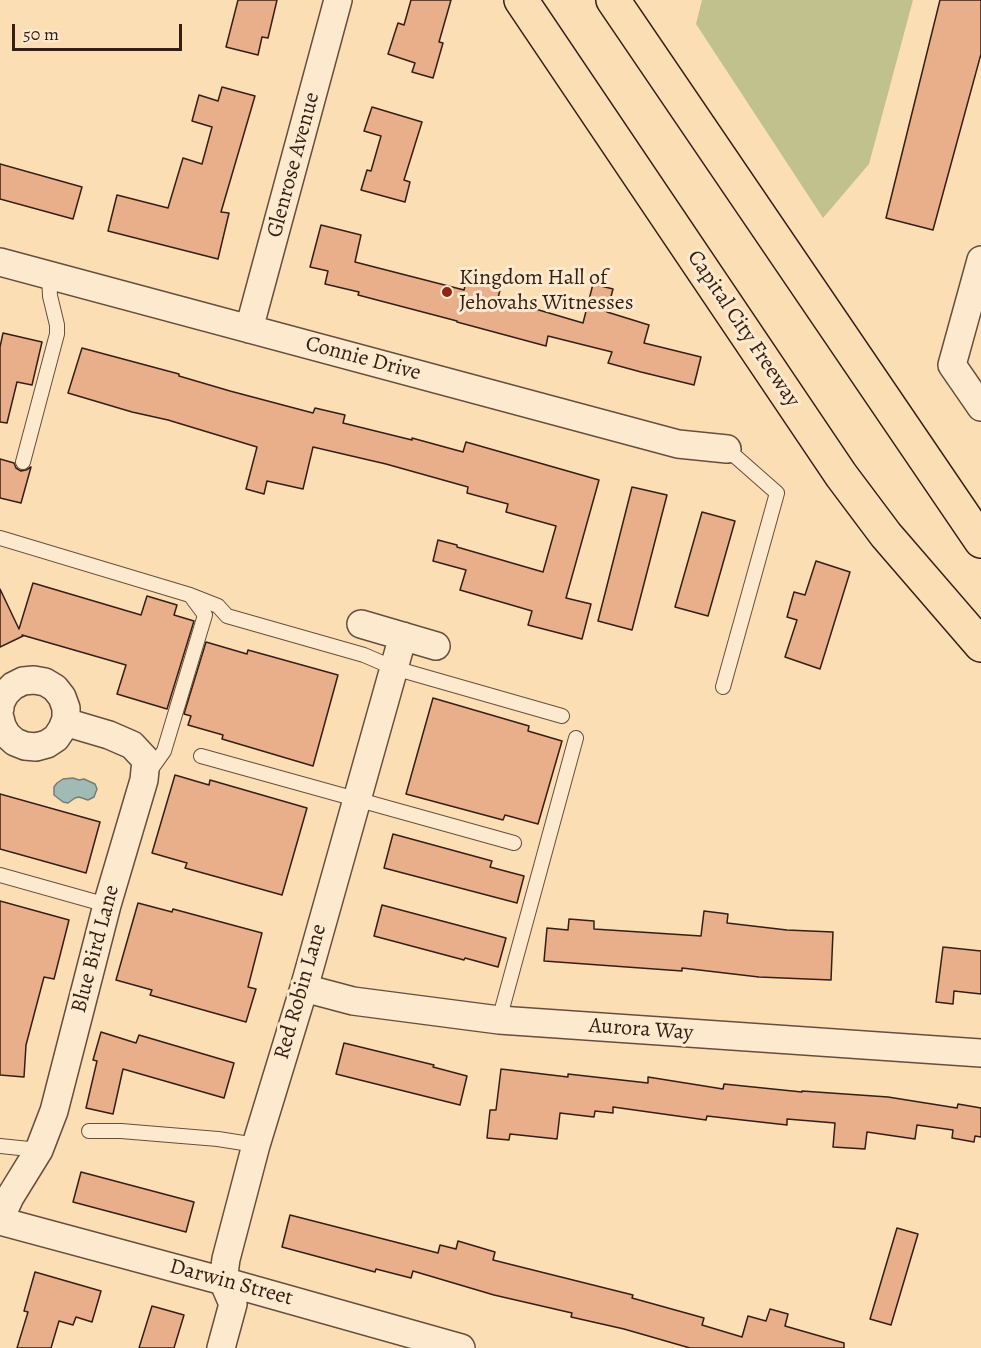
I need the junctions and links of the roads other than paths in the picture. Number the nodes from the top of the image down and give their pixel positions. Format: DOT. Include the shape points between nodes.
graph roads {
  1 [pos="338,0"];
  2 [pos="521,0"];
  3 [pos="613,0"];
  4 [pos="981,260"];
  5 [pos="0,262"];
  6 [pos="49,275"];
  7 [pos="249,329"];
  8 [pos="981,407"];
  9 [pos="727,449"];
  10 [pos="23,462"];
  11 [pos="886,535"];
  12 [pos="0,538"];
  13 [pos="981,541"];
  14 [pos="190,595"];
  15 [pos="361,624"];
  16 [pos="403,636"];
  17 [pos="981,645"];
  18 [pos="436,646"];
  19 [pos="981,667"];
  20 [pos="394,668"];
  21 [pos="723,687"];
  22 [pos="0,708"];
  23 [pos="562,716"];
  24 [pos="0,718"];
  25 [pos="65,722"];
  26 [pos="576,738"];
  27 [pos="201,756"];
  28 [pos="144,780"];
  29 [pos="357,799"];
  30 [pos="514,843"];
  31 [pos="0,875"];
  32 [pos="107,905"];
  33 [pos="304,988"];
  34 [pos="499,1020"];
  35 [pos="981,1053"];
  36 [pos="89,1131"];
  37 [pos="256,1145"];
  38 [pos="0,1146"];
  39 [pos="39,1150"];
  40 [pos="0,1220"];
  41 [pos="223,1281"];
  42 [pos="221,1348"];
  43 [pos="461,1348"];
  1 -- 7 [label="street, Glenrose Avenue"];
  2 -- 11 [label="highway, Capital City Freeway" via="841,475"];
  3 -- 13 [label="highway"];
  4 -- 8 [label="street" via="952,365"];
  5 -- 6 [label="street, Connie Drive"];
  6 -- 7 [label="street, Connie Drive"];
  6 -- 10 [label="lane" via="57,334"];
  7 -- 9 [label="street, Connie Drive" via="678,444"];
  9 -- 21 [label="lane" via="777,493"];
  11 -- 17 [label="highway, Capital City Freeway"];
  11 -- 19 [label="highway"];
  12 -- 14 [label="lane"];
  14 -- 20 [label="lane" via="218,606 227,615 364,655"];
  14 -- 28 [label="lane" via="205,615 164,751"];
  15 -- 16 [label="street"];
  16 -- 18 [label="street"];
  16 -- 20 [label="street, Red Robin Lane"];
  20 -- 23 [label="lane"];
  20 -- 29 [label="street, Red Robin Lane"];
  22 -- 25 [label="street" via="13,686 23,681 45,682 62,697"];
  24 -- 25 [label="street" via="7,735 15,742 36,747 56,738"];
  25 -- 28 [label="street, Blue Bird Lane" via="132,745 146,760"];
  26 -- 34 [label="lane"];
  27 -- 29 [label="lane"];
  28 -- 32 [label="street, Blue Bird Lane"];
  29 -- 30 [label="lane"];
  29 -- 33 [label="street, Red Robin Lane"];
  31 -- 32 [label="lane"];
  32 -- 39 [label="street, Blue Bird Lane" via="54,1111"];
  33 -- 34 [label="street, Aurora Way" via="353,1001"];
  33 -- 37 [label="street, Red Robin Lane"];
  34 -- 35 [label="street, Aurora Way"];
  36 -- 37 [label="lane"];
  37 -- 41 [label="street, Red Robin Lane"];
  38 -- 39 [label="lane"];
  39 -- 40 [label="street, Blue Bird Lane"];
  40 -- 41 [label="street, Darwin Street"];
  41 -- 42 [label="street, Red Robin Lane" via="233,1304"];
  41 -- 43 [label="street, Darwin Street"];
}
